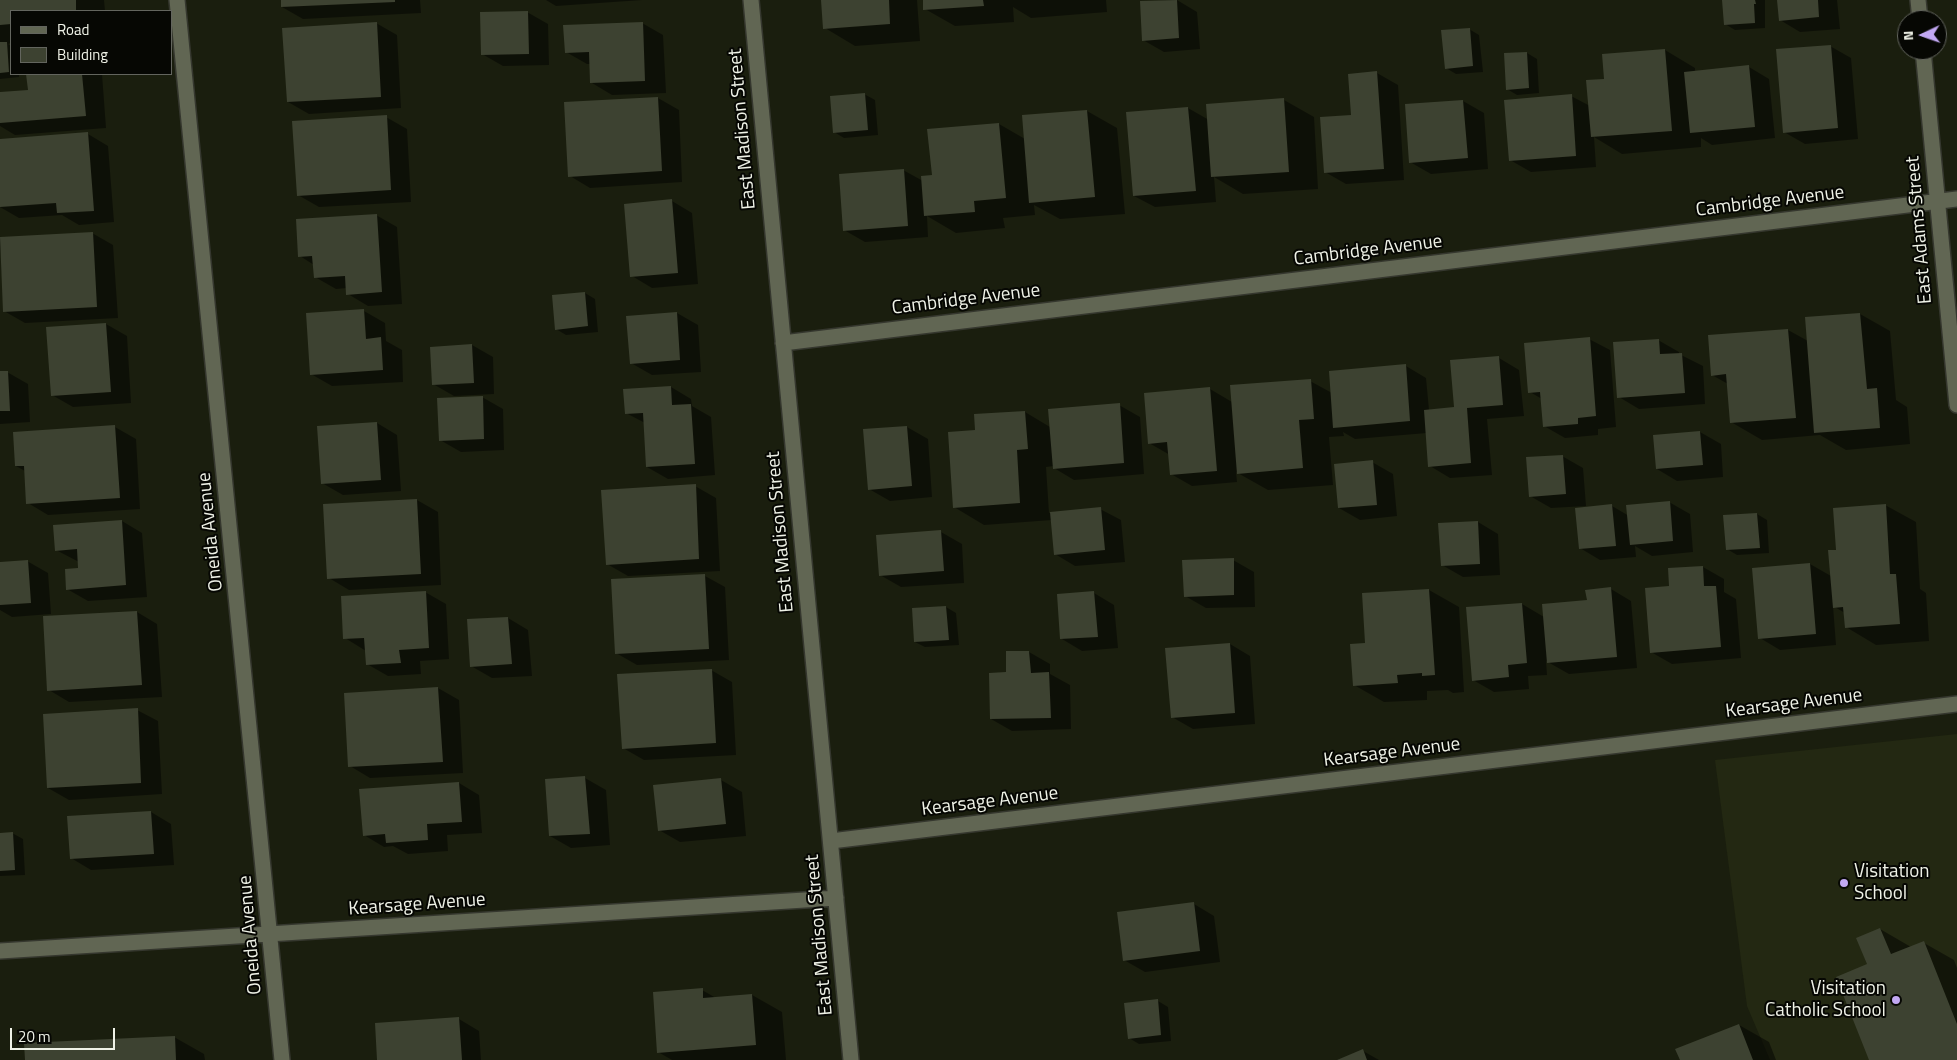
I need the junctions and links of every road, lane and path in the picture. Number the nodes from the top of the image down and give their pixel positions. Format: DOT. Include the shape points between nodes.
graph roads {
  1 [pos="178,0"];
  2 [pos="751,0"];
  3 [pos="1924,60"];
  4 [pos="1957,199"];
  5 [pos="1938,202"];
  6 [pos="783,343"];
  7 [pos="1957,405"];
  8 [pos="1957,704"];
  9 [pos="831,841"];
  10 [pos="836,898"];
  11 [pos="271,934"];
  12 [pos="0,951"];
  13 [pos="282,1060"];
  14 [pos="851,1060"];
  1 -- 11 [label="street, Oneida Avenue"];
  2 -- 6 [label="street, East Madison Street"];
  3 -- 5 [label="street, East Adams Street"];
  4 -- 5 [label="street, Cambridge Avenue"];
  5 -- 6 [label="street, Cambridge Avenue"];
  5 -- 7 [label="street, East Adams Street"];
  6 -- 9 [label="street, East Madison Street"];
  8 -- 9 [label="street, Kearsage Avenue"];
  9 -- 10 [label="street, East Madison Street"];
  10 -- 11 [label="street, Kearsage Avenue"];
  10 -- 14 [label="street, East Madison Street"];
  11 -- 12 [label="street, Kearsage Avenue"];
  11 -- 13 [label="street, Oneida Avenue"];
}
